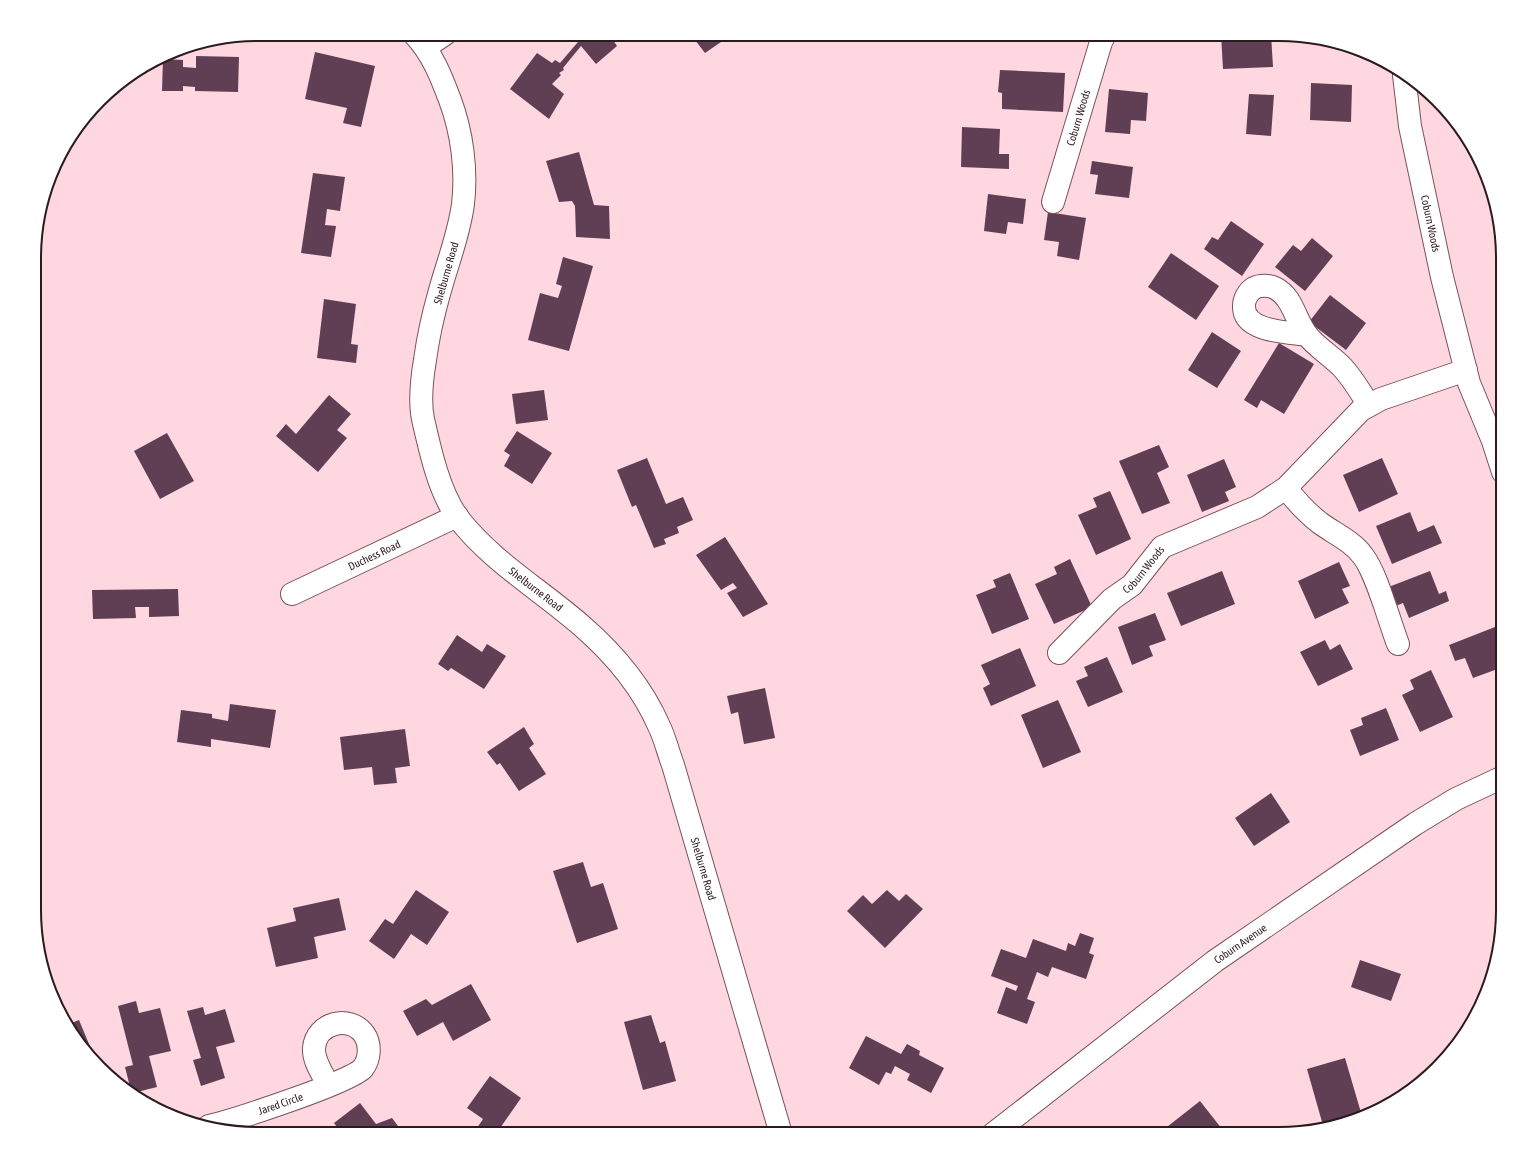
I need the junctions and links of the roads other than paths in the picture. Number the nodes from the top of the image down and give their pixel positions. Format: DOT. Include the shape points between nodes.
graph roads {
  1 [pos="421,41"];
  2 [pos="1102,41"];
  3 [pos="1405,82"];
  4 [pos="1053,202"];
  5 [pos="1307,335"];
  6 [pos="1466,370"];
  7 [pos="1369,405"];
  8 [pos="1496,435"];
  9 [pos="1286,488"];
  10 [pos="457,516"];
  11 [pos="292,594"];
  12 [pos="1398,644"];
  13 [pos="1059,653"];
  14 [pos="1496,780"];
  15 [pos="328,1085"];
  16 [pos="218,1123"];
  17 [pos="779,1127"];
  18 [pos="1002,1127"];
  1 -- 10 [label="street, Shelburne Road" via="440,73 455,114 464,173 463,204 427,344 422,380 422,415 430,450 441,485"];
  2 -- 4 [label="street, Coburn Woods"];
  3 -- 6 [label="street, Coburn Woods" via="1410,126 1442,277"];
  5 -- 7 [label="street" via="1343,369"];
  6 -- 7 [label="street, Coburn Woods" via="1418,385"];
  6 -- 8 [label="street, Coburn Woods" via="1469,383"];
  7 -- 9 [label="street, Coburn Woods" via="1361,410"];
  9 -- 12 [label="street" via="1300,506 1349,541 1364,557"];
  9 -- 13 [label="street, Coburn Woods" via="1257,507 1162,547 1132,585 1112,599"];
  10 -- 11 [label="street, Duchess Road"];
  10 -- 17 [label="street, Shelburne Road" via="503,564 581,626 615,658 639,690 659,725"];
  14 -- 18 [label="street, Coburn Avenue" via="1456,799 1415,824 1215,961"];
  15 -- 16 [label="street, Jared Circle"];
}
